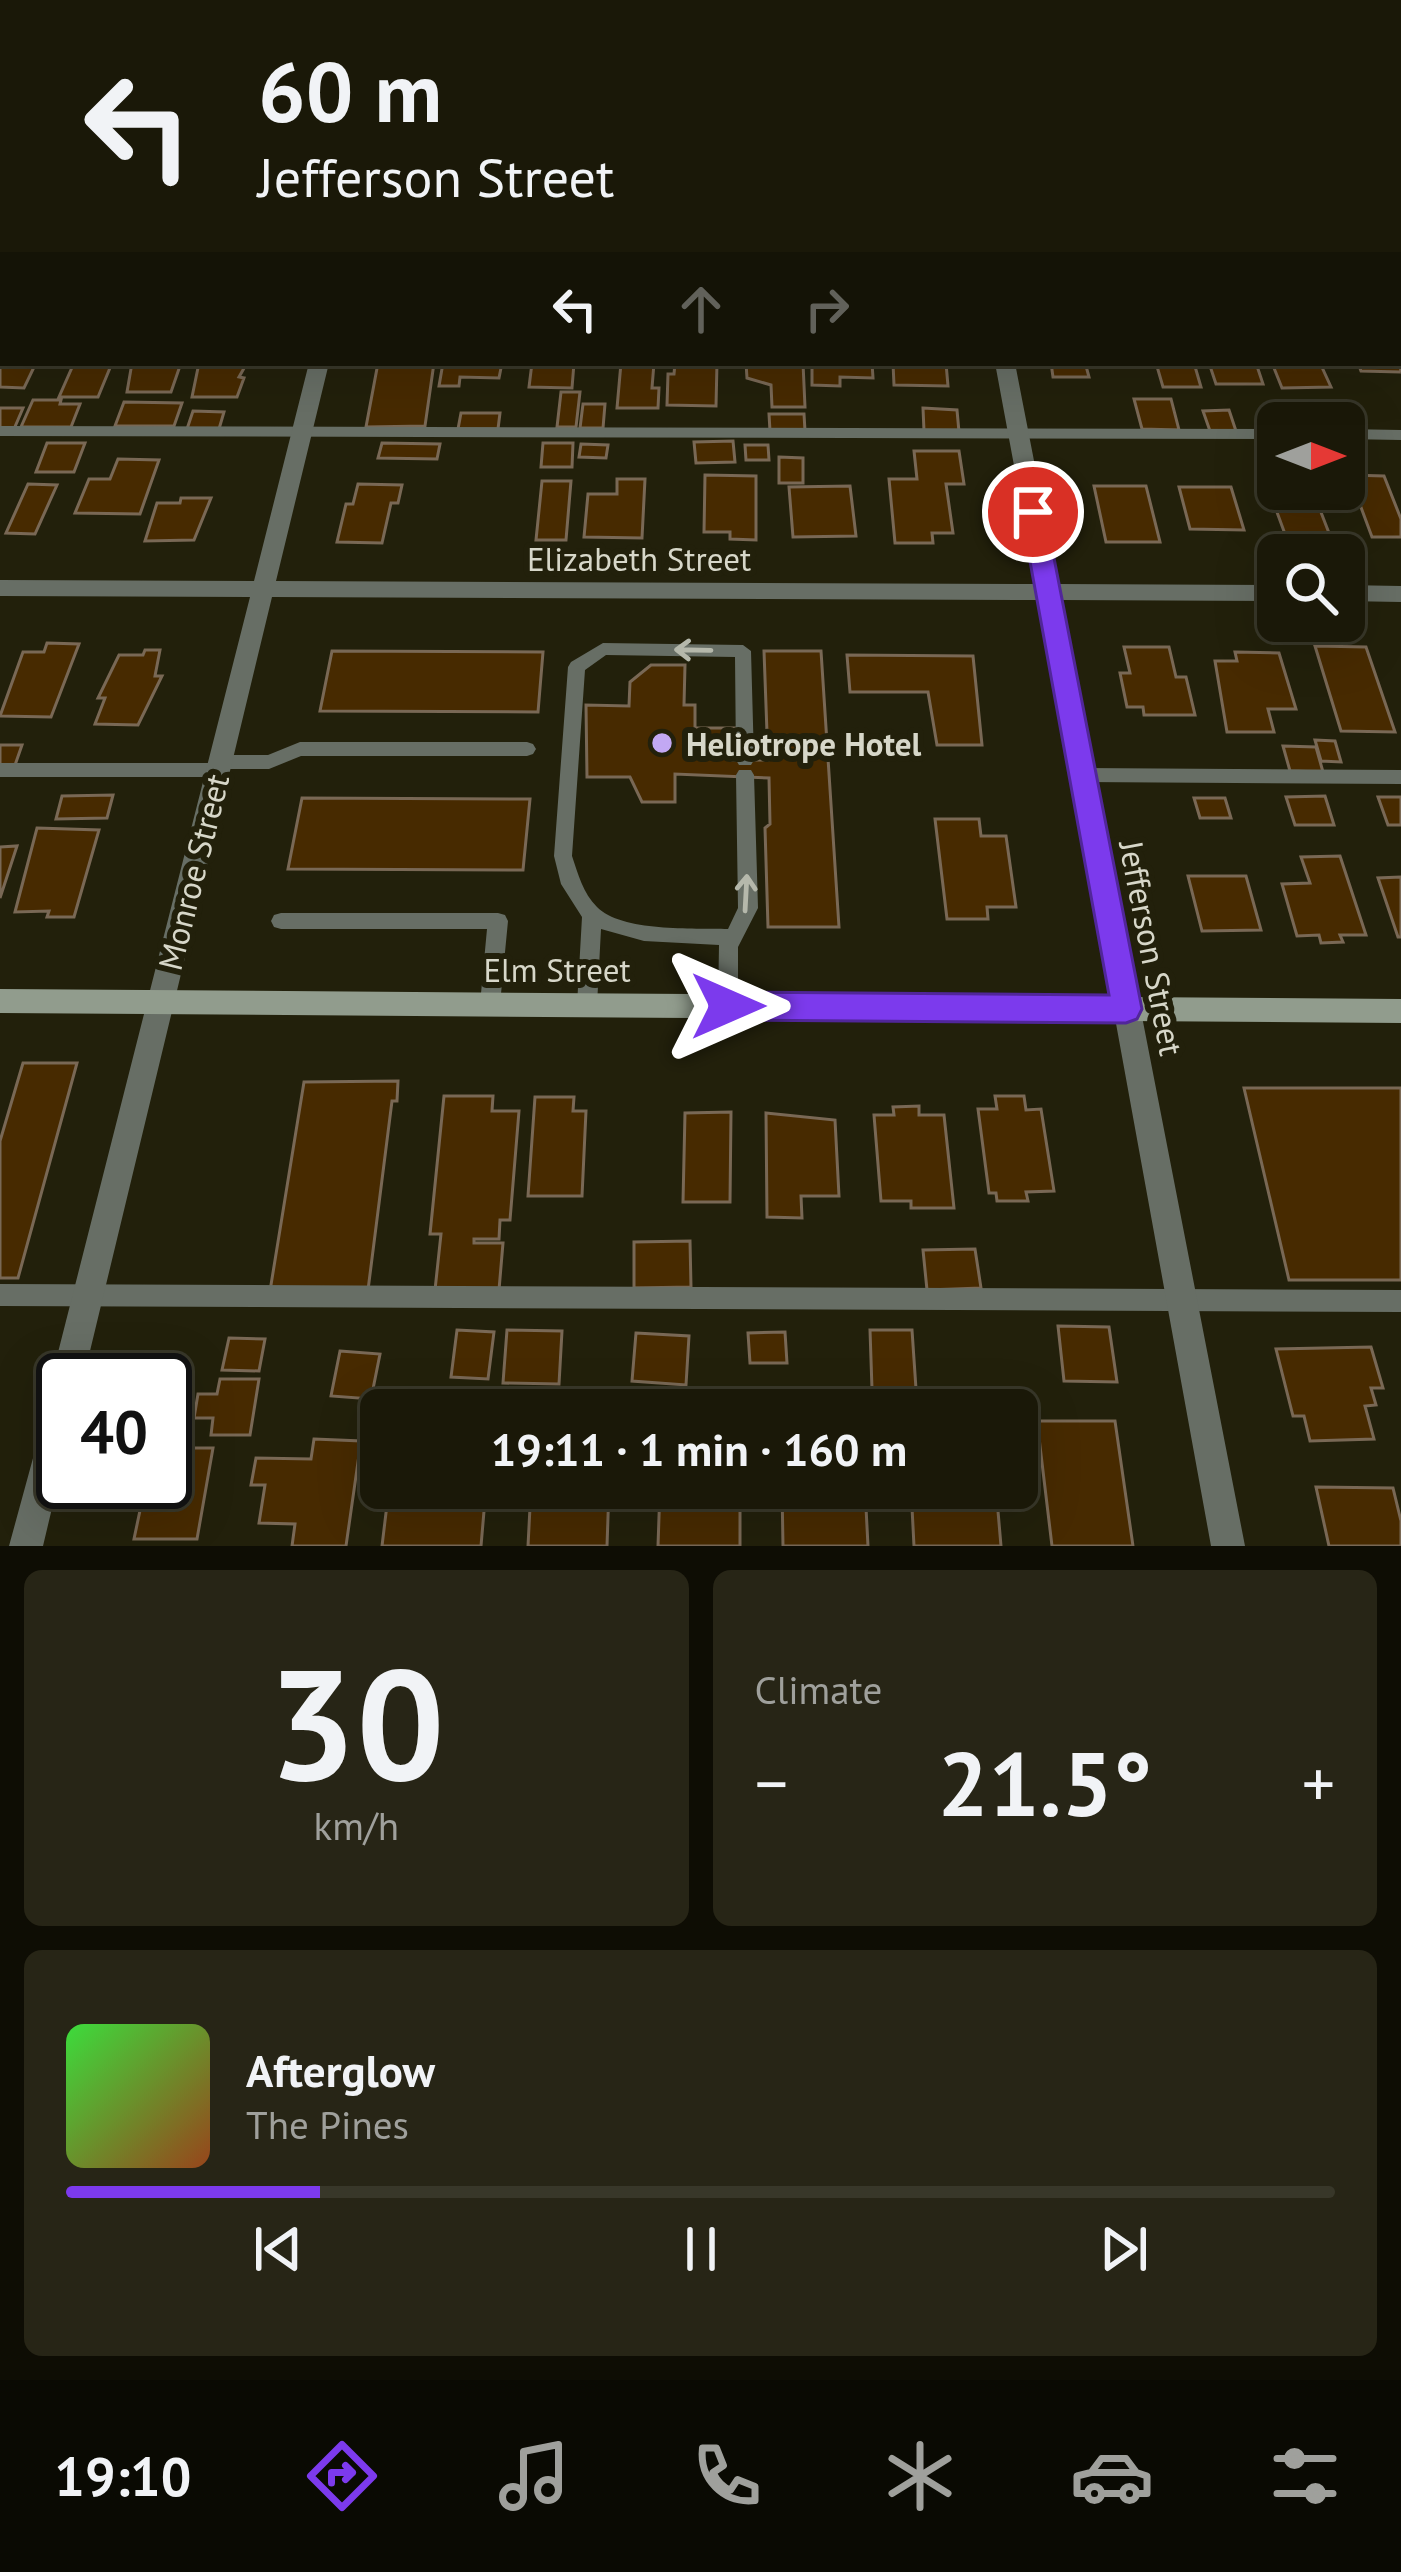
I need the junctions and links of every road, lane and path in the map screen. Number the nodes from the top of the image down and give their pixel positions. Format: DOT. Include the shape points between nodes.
graph roads {
  1 [pos="319,366"];
  2 [pos="1006,366"];
  3 [pos="0,431"];
  4 [pos="302,432"];
  5 [pos="1018,434"];
  6 [pos="1257,434"];
  7 [pos="1365,434"];
  8 [pos="1401,435"];
  9 [pos="0,588"];
  10 [pos="264,590"];
  11 [pos="1048,592"];
  12 [pos="1257,593"];
  13 [pos="1365,593"];
  14 [pos="1401,594"];
  15 [pos="527,749"];
  16 [pos="219,766"];
  17 [pos="0,770"];
  18 [pos="1083,775"];
  19 [pos="1401,777"];
  20 [pos="592,916"];
  21 [pos="281,922"];
  22 [pos="734,937"];
  23 [pos="0,1001"];
  24 [pos="161,1002"];
  25 [pos="490,1004"];
  26 [pos="587,1005"];
  27 [pos="728,1006"];
  28 [pos="1126,1009"];
  29 [pos="1401,1011"];
  30 [pos="0,1295"];
  31 [pos="88,1295"];
  32 [pos="1181,1299"];
  33 [pos="1401,1301"];
  34 [pos="74,1353"];
  35 [pos="36,1506"];
  36 [pos="26,1546"];
  37 [pos="1228,1546"];
  1 -- 4 [label="street, Monroe Street"];
  2 -- 5 [label="street, Jefferson Street"];
  3 -- 4 [label="lane"];
  4 -- 5 [label="lane"];
  4 -- 10 [label="street, Monroe Street"];
  5 -- 6 [label="lane"];
  5 -- 11 [label="street, Jefferson Street"];
  7 -- 8 [label="lane"];
  9 -- 10 [label="street, Elizabeth Street"];
  10 -- 11 [label="street, Elizabeth Street"];
  10 -- 16 [label="street, Monroe Street"];
  11 -- 12 [label="street, Elizabeth Street"];
  11 -- 18 [label="street, Jefferson Street"];
  13 -- 14 [label="street"];
  15 -- 16 [label="lane" via="300,749 269,762"];
  16 -- 17 [label="lane"];
  16 -- 24 [label="street, Monroe Street"];
  18 -- 19 [label="lane"];
  18 -- 28 [label="street, Jefferson Street"];
  20 -- 22 [label="lane" via="648,936"];
  22 -- 20 [label="lane, one-way" via="748,908 742,651 602,649 577,667 563,856"];
  20 -- 26 [label="lane"];
  21 -- 25 [label="lane" via="498,921"];
  22 -- 27 [label="lane"];
  23 -- 24 [label="street, Elm Street"];
  24 -- 25 [label="street, Elm Street"];
  24 -- 31 [label="street, Monroe Street"];
  25 -- 26 [label="street, Elm Street"];
  26 -- 27 [label="street, Elm Street"];
  27 -- 28 [label="street, Elm Street"];
  28 -- 29 [label="street, Elm Street"];
  28 -- 32 [label="street, Jefferson Street"];
  30 -- 31 [label="lane"];
  31 -- 32 [label="lane"];
  31 -- 34 [label="street, Monroe Street"];
  32 -- 33 [label="lane"];
  32 -- 37 [label="street, Jefferson Street"];
  35 -- 36 [label="street"];
}
